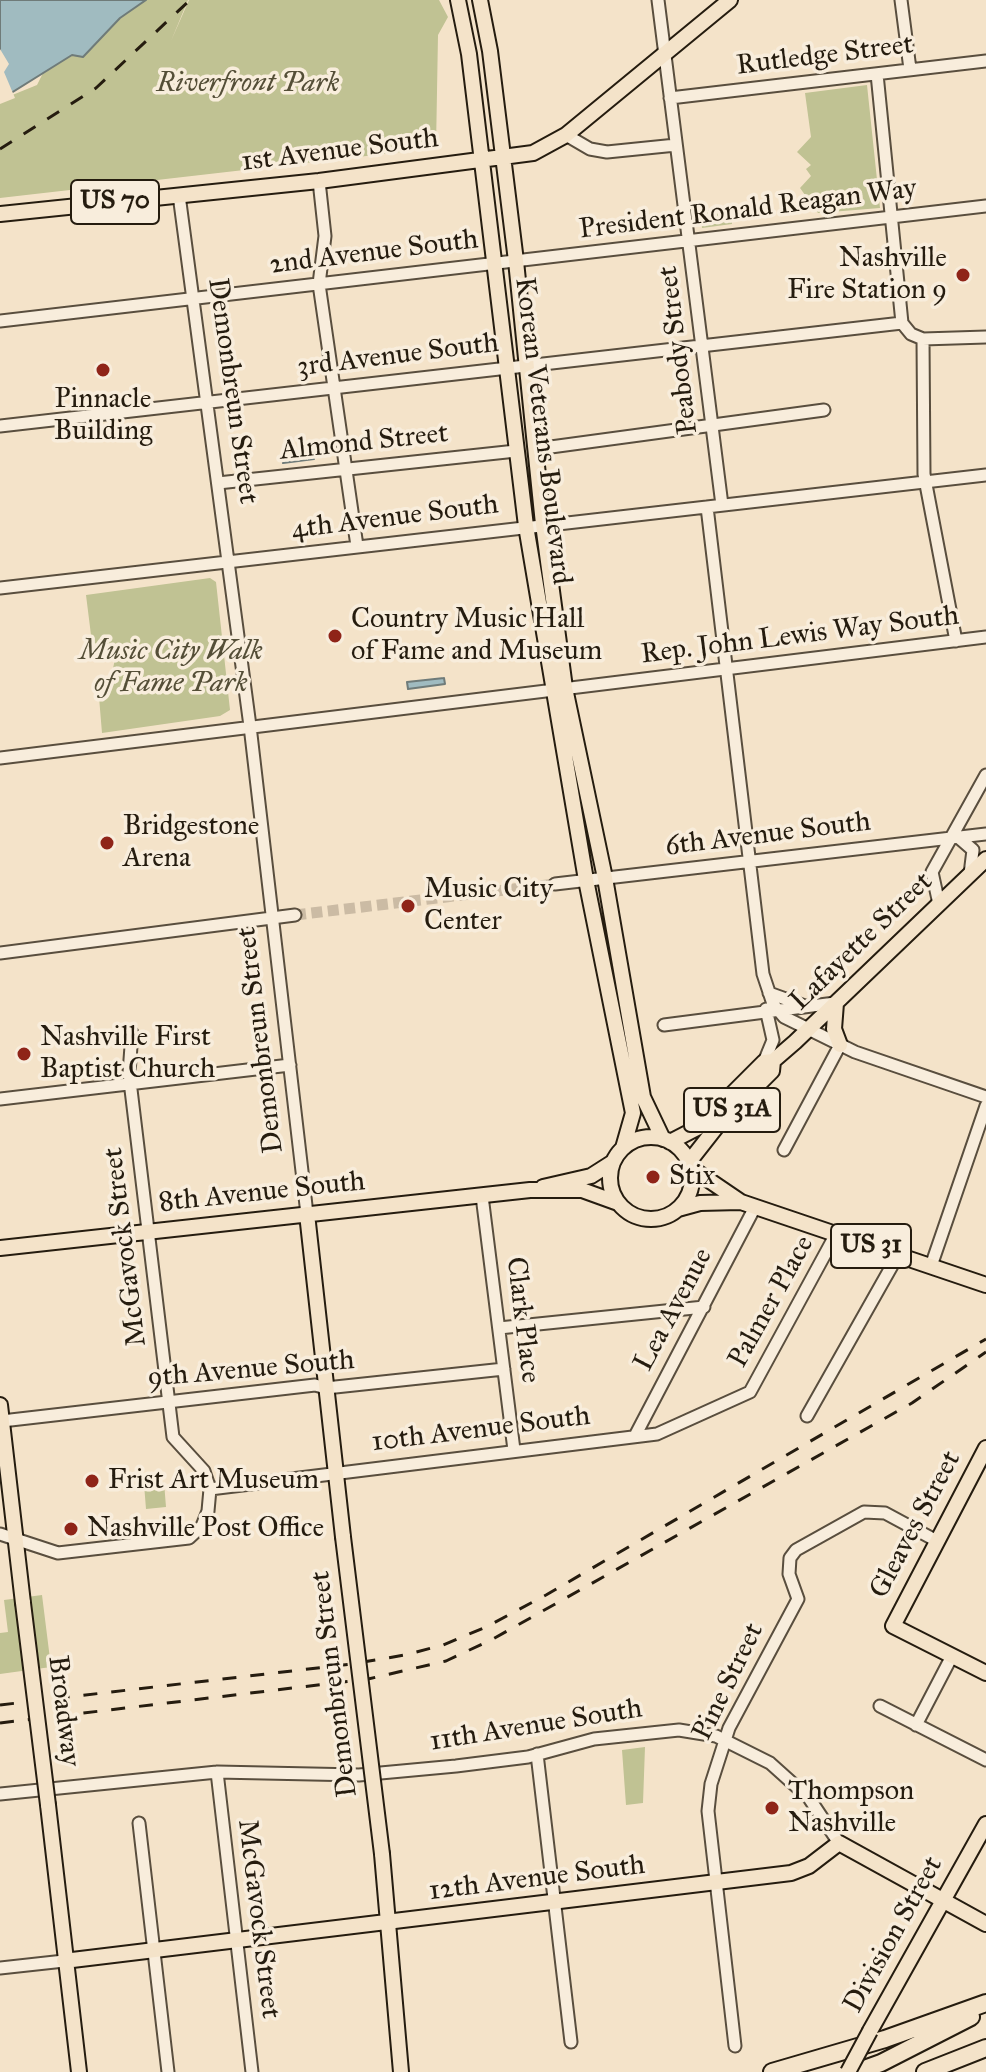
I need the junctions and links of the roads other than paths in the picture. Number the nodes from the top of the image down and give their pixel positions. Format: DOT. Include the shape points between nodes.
graph roads {
  1 [pos="458,0"];
  2 [pos="480,0"];
  3 [pos="658,0"];
  4 [pos="730,0"];
  5 [pos="901,0"];
  6 [pos="665,55"];
  7 [pos="986,61"];
  8 [pos="910,69"];
  9 [pos="877,74"];
  10 [pos="670,98"];
  11 [pos="566,135"];
  12 [pos="676,145"];
  13 [pos="502,158"];
  14 [pos="482,160"];
  15 [pos="319,181"];
  16 [pos="179,195"];
  17 [pos="986,206"];
  18 [pos="0,214"];
  19 [pos="893,217"];
  20 [pos="690,241"];
  21 [pos="516,261"];
  22 [pos="494,263"];
  23 [pos="319,284"];
  24 [pos="193,299"];
  25 [pos="0,321"];
  26 [pos="902,323"];
  27 [pos="986,337"];
  28 [pos="923,339"];
  29 [pos="703,344"];
  30 [pos="527,365"];
  31 [pos="506,367"];
  32 [pos="334,387"];
  33 [pos="207,402"];
  34 [pos="824,410"];
  35 [pos="0,426"];
  36 [pos="712,426"];
  37 [pos="536,449"];
  38 [pos="516,451"];
  39 [pos="349,469"];
  40 [pos="986,475"];
  41 [pos="926,482"];
  42 [pos="218,483"];
  43 [pos="722,505"];
  44 [pos="707,507"];
  45 [pos="543,524"];
  46 [pos="526,526"];
  47 [pos="357,546"];
  48 [pos="228,561"];
  49 [pos="0,588"];
  50 [pos="986,637"];
  51 [pos="956,641"];
  52 [pos="726,669"];
  53 [pos="559,689"];
  54 [pos="250,726"];
  55 [pos="0,758"];
  56 [pos="986,775"];
  57 [pos="984,835"];
  58 [pos="954,838"];
  59 [pos="986,859"];
  60 [pos="748,861"];
  61 [pos="970,874"];
  62 [pos="605,878"];
  63 [pos="586,880"];
  64 [pos="555,884"];
  65 [pos="939,904"];
  66 [pos="295,915"];
  67 [pos="272,918"];
  68 [pos="0,953"];
  69 [pos="769,993"];
  70 [pos="836,1003"];
  71 [pos="806,1007"];
  72 [pos="771,1013"];
  73 [pos="664,1025"];
  74 [pos="808,1030"];
  75 [pos="132,1033"];
  76 [pos="840,1045"];
  77 [pos="769,1062"];
  78 [pos="290,1065"];
  79 [pos="131,1085"];
  80 [pos="986,1097"];
  81 [pos="0,1099"];
  82 [pos="986,1106"];
  83 [pos="666,1140"];
  84 [pos="623,1148"];
  85 [pos="784,1150"];
  86 [pos="613,1162"];
  87 [pos="690,1165"];
  88 [pos="530,1190"];
  89 [pos="482,1196"];
  90 [pos="741,1202"];
  91 [pos="618,1203"];
  92 [pos="755,1207"];
  93 [pos="678,1209"];
  94 [pos="307,1214"];
  95 [pos="149,1232"];
  96 [pos="836,1234"];
  97 [pos="0,1248"];
  98 [pos="898,1255"];
  99 [pos="931,1266"];
  100 [pos="986,1285"];
  101 [pos="704,1307"];
  102 [pos="499,1328"];
  103 [pos="504,1369"];
  104 [pos="326,1388"];
  105 [pos="750,1392"];
  106 [pos="169,1401"];
  107 [pos="0,1405"];
  108 [pos="807,1416"];
  109 [pos="2,1421"];
  110 [pos="635,1436"];
  111 [pos="986,1448"];
  112 [pos="514,1450"];
  113 [pos="336,1473"];
  114 [pos="210,1489"];
  115 [pos="0,1534"];
  116 [pos="15,1540"];
  117 [pos="937,1541"];
  118 [pos="952,1656"];
  119 [pos="986,1673"];
  120 [pos="880,1706"];
  121 [pos="916,1725"];
  122 [pos="724,1740"];
  123 [pos="537,1754"];
  124 [pos="986,1760"];
  125 [pos="217,1772"];
  126 [pos="0,1794"];
  127 [pos="139,1823"];
  128 [pos="986,1824"];
  129 [pos="839,1843"];
  130 [pos="716,1883"];
  131 [pos="553,1902"];
  132 [pos="943,1902"];
  133 [pos="389,1923"];
  134 [pos="986,1924"];
  135 [pos="235,1940"];
  136 [pos="155,1949"];
  137 [pos="64,1961"];
  138 [pos="0,1968"];
  139 [pos="986,2005"];
  140 [pos="571,2042"];
  141 [pos="735,2046"];
  142 [pos="981,2051"];
  143 [pos="79,2072"];
  144 [pos="168,2072"];
  145 [pos="252,2072"];
  146 [pos="401,2072"];
  147 [pos="772,2072"];
  148 [pos="848,2072"];
  149 [pos="856,2072"];
  150 [pos="925,2072"];
  151 [pos="945,2072"];
  1 -- 14 [label="main road, Korean Veterans Boulevard"];
  2 -- 13 [label="main road, Korean Veterans Boulevard"];
  3 -- 6 [label="street, Peabody Street"];
  4 -- 6 [label="main road, US 70"];
  5 -- 8 [label="street"];
  6 -- 10 [label="street, Peabody Street"];
  6 -- 11 [label="main road, US 70"];
  7 -- 8 [label="street, Rutledge Street"];
  8 -- 9 [label="street, Rutledge Street"];
  9 -- 10 [label="street, Rutledge Street"];
  9 -- 19 [label="street"];
  10 -- 12 [label="street, Peabody Street"];
  11 -- 12 [label="street" via="607,152"];
  11 -- 13 [label="main road, 1st Avenue South / US 70" via="533,153"];
  12 -- 20 [label="street, Peabody Street"];
  13 -- 14 [label="main road, 1st Avenue South / US 70"];
  13 -- 21 [label="main road, Korean Veterans Boulevard"];
  14 -- 15 [label="main road, 1st Avenue South / US 70"];
  14 -- 22 [label="main road, Korean Veterans Boulevard"];
  15 -- 16 [label="main road, 1st Avenue South / US 70"];
  15 -- 23 [label="street" via="325,236"];
  16 -- 18 [label="main road, 1st Avenue South / US 70"];
  16 -- 24 [label="street, Demonbreun Street"];
  17 -- 19 [label="street, President Ronald Reagan Way"];
  19 -- 20 [label="street, President Ronald Reagan Way"];
  19 -- 26 [label="street"];
  20 -- 21 [label="street, President Ronald Reagan Way"];
  20 -- 29 [label="street, Peabody Street"];
  21 -- 22 [label="street, 2nd Avenue South"];
  21 -- 30 [label="main road, Korean Veterans Boulevard"];
  22 -- 23 [label="street, 2nd Avenue South"];
  22 -- 31 [label="main road, Korean Veterans Boulevard"];
  23 -- 24 [label="street, 2nd Avenue South"];
  23 -- 32 [label="street"];
  24 -- 25 [label="street, 2nd Avenue South"];
  24 -- 33 [label="street, Demonbreun Street"];
  26 -- 28 [label="street"];
  26 -- 29 [label="street, 3rd Avenue South"];
  27 -- 28 [label="street"];
  28 -- 41 [label="street"];
  29 -- 30 [label="street, 3rd Avenue South"];
  29 -- 36 [label="street, Peabody Street"];
  30 -- 31 [label="street, 3rd Avenue South"];
  30 -- 37 [label="main road, Korean Veterans Boulevard"];
  31 -- 32 [label="street, 3rd Avenue South"];
  31 -- 38 [label="main road, Korean Veterans Boulevard"];
  32 -- 33 [label="street, 3rd Avenue South"];
  32 -- 39 [label="street"];
  33 -- 35 [label="street, 3rd Avenue South"];
  33 -- 42 [label="street, Demonbreun Street"];
  34 -- 36 [label="street"];
  36 -- 37 [label="street"];
  36 -- 43 [label="street, Peabody Street"];
  37 -- 45 [label="main road, Korean Veterans Boulevard"];
  38 -- 39 [label="street, Almond Street"];
  38 -- 46 [label="main road, Korean Veterans Boulevard"];
  39 -- 42 [label="street, Almond Street"];
  39 -- 47 [label="street"];
  40 -- 41 [label="street, 4th Avenue South"];
  41 -- 43 [label="street, 4th Avenue South"];
  41 -- 51 [label="street"];
  42 -- 48 [label="street, Demonbreun Street"];
  43 -- 44 [label="street, 4th Avenue South"];
  44 -- 45 [label="street, 4th Avenue South"];
  44 -- 52 [label="street"];
  45 -- 46 [label="street, 4th Avenue South"];
  45 -- 53 [label="main road, Korean Veterans Boulevard"];
  46 -- 47 [label="street, 4th Avenue South"];
  46 -- 53 [label="main road, Korean Veterans Boulevard"];
  47 -- 48 [label="street, 4th Avenue South"];
  48 -- 49 [label="street, 4th Avenue South"];
  48 -- 54 [label="street, Demonbreun Street"];
  50 -- 51 [label="street, Rep. John Lewis Way South"];
  51 -- 52 [label="street, Rep. John Lewis Way South"];
  52 -- 53 [label="street, Rep. John Lewis Way South"];
  52 -- 60 [label="street"];
  53 -- 54 [label="street, Rep. John Lewis Way South"];
  53 -- 62 [label="main road, Korean Veterans Boulevard"];
  53 -- 63 [label="main road, Korean Veterans Boulevard"];
  54 -- 55 [label="street, Rep. John Lewis Way South"];
  54 -- 67 [label="street, Demonbreun Street"];
  56 -- 58 [label="street"];
  57 -- 58 [label="street, 6th Avenue South"];
  58 -- 60 [label="street, 6th Avenue South"];
  58 -- 61 [label="street" via="973,850"];
  58 -- 65 [label="street" via="931,878"];
  59 -- 61 [label="main road, Lafayette Street / US 31A"];
  60 -- 62 [label="street, 6th Avenue South"];
  60 -- 69 [label="street"];
  61 -- 65 [label="main road, Lafayette Street / US 31A"];
  62 -- 63 [label="street, 6th Avenue South"];
  62 -- 83 [label="main road, Korean Veterans Boulevard" via="643,1097"];
  63 -- 64 [label="street, 6th Avenue South"];
  63 -- 84 [label="main road, Korean Veterans Boulevard" via="633,1113"];
  65 -- 70 [label="main road, Lafayette Street / US 31A"];
  66 -- 67 [label="street"];
  67 -- 68 [label="street"];
  67 -- 78 [label="street, Demonbreun Street"];
  69 -- 71 [label="street"];
  69 -- 72 [label="street"];
  70 -- 71 [label="street"];
  70 -- 74 [label="main road, Lafayette Street / US 31A"];
  70 -- 76 [label="main road" via="834,1029"];
  71 -- 72 [label="street"];
  72 -- 73 [label="street"];
  72 -- 74 [label="street"];
  72 -- 77 [label="street"];
  74 -- 76 [label="street"];
  74 -- 77 [label="main road, Lafayette Street / US 31A"];
  75 -- 79 [label="street, McGavock Street"];
  76 -- 80 [label="street"];
  76 -- 85 [label="street"];
  77 -- 83 [label="main road, Lafayette Street / US 31A" via="699,1127"];
  77 -- 87 [label="main road, Lafayette Street / US 31A" via="772,1071 718,1125"];
  78 -- 79 [label="street"];
  78 -- 94 [label="street, Demonbreun Street"];
  79 -- 81 [label="street"];
  79 -- 95 [label="street, McGavock Street"];
  82 -- 99 [label="street"];
  83 -- 84 [label="main road" via="643,1138"];
  83 -- 87 [label="main road, US 31"];
  84 -- 86 [label="main road, US 31"];
  86 -- 88 [label="main road, 8th Avenue South / US 31" via="591,1176"];
  86 -- 91 [label="main road" via="610,1183"];
  87 -- 90 [label="main road, US 31"];
  87 -- 93 [label="main road" via="690,1191"];
  88 -- 89 [label="main road, 8th Avenue South / US 31"];
  88 -- 91 [label="main road, 8th Avenue South / US 31" via="582,1190"];
  89 -- 94 [label="main road, 8th Avenue South / US 31"];
  89 -- 102 [label="street, Clark Place"];
  90 -- 92 [label="main road, US 31"];
  90 -- 93 [label="main road, US 31"];
  91 -- 93 [label="main road, US 31" via="632,1216 651,1220"];
  92 -- 96 [label="main road, US 31"];
  92 -- 101 [label="street, Lea Avenue"];
  94 -- 95 [label="main road, 8th Avenue South / US 31"];
  94 -- 104 [label="main road, Demonbreun Street"];
  95 -- 97 [label="main road, 8th Avenue South / US 31"];
  95 -- 106 [label="street, McGavock Street"];
  96 -- 98 [label="main road, US 31"];
  96 -- 105 [label="street, Palmer Place"];
  98 -- 99 [label="main road, US 31"];
  98 -- 108 [label="street"];
  99 -- 100 [label="main road, US 31"];
  101 -- 102 [label="street"];
  101 -- 110 [label="street, Lea Avenue"];
  102 -- 103 [label="street, Clark Place"];
  103 -- 104 [label="street, 9th Avenue South"];
  103 -- 112 [label="street, Clark Place"];
  104 -- 106 [label="street, 9th Avenue South"];
  104 -- 113 [label="main road, Demonbreun Street"];
  105 -- 110 [label="street, 10th Avenue South" via="657,1434"];
  106 -- 109 [label="street, 9th Avenue South"];
  106 -- 114 [label="street, McGavock Street" via="173,1437 199,1462"];
  107 -- 109 [label="main road, Broadway"];
  109 -- 116 [label="main road, Broadway"];
  110 -- 112 [label="street, 10th Avenue South"];
  111 -- 117 [label="main road, Gleaves Street"];
  112 -- 113 [label="street, 10th Avenue South"];
  113 -- 114 [label="street, 10th Avenue South"];
  113 -- 133 [label="main road, Demonbreun Street, bridge"];
  114 -- 116 [label="street" via="206,1519 189,1538 58,1553"];
  115 -- 116 [label="street"];
  116 -- 137 [label="main road, Broadway, bridge"];
  117 -- 118 [label="main road, Gleaves Street" via="893,1626"];
  117 -- 122 [label="street, Pine Street" via="873,1511 796,1550 788,1566 798,1599"];
  118 -- 119 [label="main road"];
  118 -- 121 [label="street"];
  120 -- 121 [label="street"];
  121 -- 124 [label="street"];
  122 -- 123 [label="street, 11th Avenue South" via="698,1732 655,1730"];
  122 -- 129 [label="street, 11th Avenue South" via="786,1775 809,1798"];
  122 -- 130 [label="street, Pine Street" via="708,1811"];
  123 -- 125 [label="street, 11th Avenue South" via="359,1775"];
  123 -- 131 [label="street"];
  125 -- 126 [label="street, 11th Avenue South"];
  125 -- 135 [label="street, McGavock Street"];
  127 -- 136 [label="street"];
  128 -- 132 [label="main road, Division Street"];
  129 -- 130 [label="main road, 12th Avenue South" via="791,1873"];
  129 -- 132 [label="main road"];
  130 -- 131 [label="main road, 12th Avenue South"];
  130 -- 141 [label="street, Pine Street"];
  131 -- 133 [label="main road, 12th Avenue South"];
  131 -- 140 [label="street"];
  132 -- 134 [label="main road"];
  132 -- 148 [label="main road, Division Street, bridge"];
  133 -- 135 [label="main road, 12th Avenue South"];
  133 -- 146 [label="main road, Demonbreun Street"];
  135 -- 136 [label="main road, 12th Avenue South"];
  135 -- 145 [label="street, McGavock Street"];
  136 -- 137 [label="main road, 12th Avenue South"];
  136 -- 144 [label="street"];
  137 -- 138 [label="street"];
  137 -- 143 [label="main road, Broadway"];
  139 -- 147 [label="highway"];
  139 -- 149 [label="highway" via="943,2033"];
  142 -- 150 [label="highway"];
  142 -- 151 [label="highway"];
}
